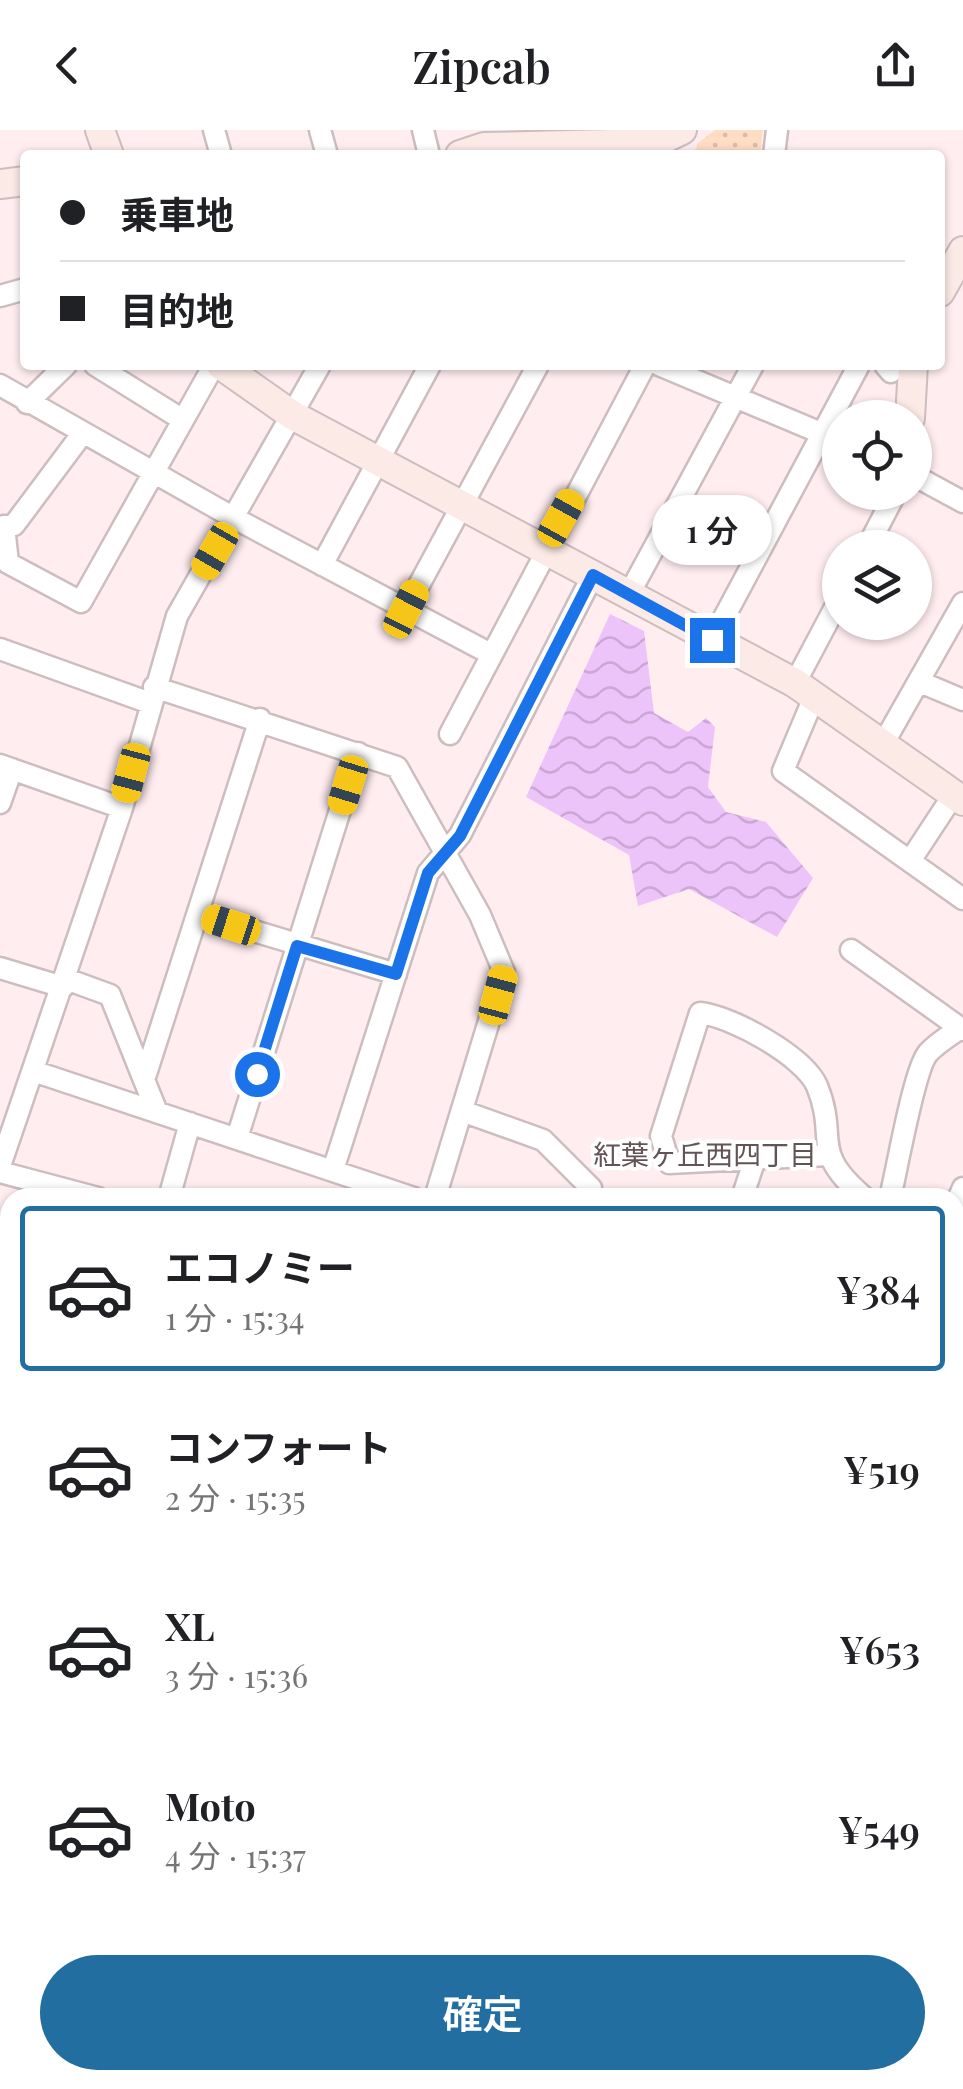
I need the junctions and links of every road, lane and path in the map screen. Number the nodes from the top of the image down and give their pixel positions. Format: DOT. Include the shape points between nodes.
graph roads {
  1 [pos="682,130"];
  2 [pos="535,144"];
  3 [pos="652,145"];
  4 [pos="475,150"];
  5 [pos="962,252"];
  6 [pos="945,283"];
  7 [pos="57,370"];
  8 [pos="103,370"];
  9 [pos="214,370"];
  10 [pos="224,370"];
  11 [pos="317,370"];
  12 [pos="427,370"];
  13 [pos="535,370"];
  14 [pos="642,370"];
  15 [pos="671,370"];
  16 [pos="750,370"];
  17 [pos="857,370"];
  18 [pos="897,370"];
  19 [pos="9,396"];
  20 [pos="734,397"];
  21 [pos="846,400"];
  22 [pos="905,400"];
  23 [pos="292,415"];
  24 [pos="184,420"];
  25 [pos="82,434"];
  26 [pos="822,434"];
  27 [pos="822,455"];
  28 [pos="376,460"];
  29 [pos="154,474"];
  30 [pos="932,485"];
  31 [pos="963,502"];
  32 [pos="458,505"];
  33 [pos="234,518"];
  34 [pos="2,526"];
  35 [pos="544,549"];
  36 [pos="322,564"];
  37 [pos="593,575"];
  38 [pos="628,594"];
  39 [pos="963,604"];
  40 [pos="406,609"];
  41 [pos="712,640"];
  42 [pos="824,640"];
  43 [pos="0,650"];
  44 [pos="489,653"];
  45 [pos="920,682"];
  46 [pos="805,689"];
  47 [pos="152,695"];
  48 [pos="963,700"];
  49 [pos="260,719"];
  50 [pos="450,734"];
  51 [pos="883,744"];
  52 [pos="358,753"];
  53 [pos="6,767"];
  54 [pos="959,798"];
  55 [pos="0,804"];
  56 [pos="122,808"];
  57 [pos="444,857"];
  58 [pos="910,862"];
  59 [pos="963,899"];
  60 [pos="198,914"];
  61 [pos="297,946"];
  62 [pos="851,950"];
  63 [pos="0,968"];
  64 [pos="396,974"];
  65 [pos="64,983"];
  66 [pos="961,1029"];
  67 [pos="33,1071"];
  68 [pos="144,1080"];
  69 [pos="462,1111"];
  70 [pos="157,1112"];
  71 [pos="190,1123"];
  72 [pos="237,1138"];
  73 [pos="828,1155"];
  74 [pos="756,1156"];
  75 [pos="0,1169"];
  76 [pos="333,1170"];
  77 [pos="63,1188"];
  78 [pos="172,1188"];
  79 [pos="354,1188"];
  80 [pos="439,1188"];
  81 [pos="590,1188"];
  82 [pos="745,1188"];
  83 [pos="854,1188"];
  84 [pos="893,1188"];
  1 -- 3 [label="street"];
  2 -- 3 [label="street"];
  2 -- 4 [label="street"];
  5 -- 6 [label="street"];
  7 -- 19 [label="street"];
  8 -- 24 [label="street"];
  9 -- 24 [label="street"];
  10 -- 23 [label="street"];
  11 -- 23 [label="street"];
  12 -- 28 [label="street"];
  13 -- 32 [label="street"];
  14 -- 35 [label="street"];
  15 -- 20 [label="street"];
  16 -- 20 [label="street"];
  17 -- 21 [label="street"];
  18 -- 22 [label="street"];
  19 -- 25 [label="street"];
  20 -- 26 [label="street"];
  20 -- 38 [label="street"];
  23 -- 28 [label="street"];
  23 -- 33 [label="street"];
  24 -- 29 [label="street"];
  25 -- 29 [label="street"];
  25 -- 34 [label="street" via="14,524"];
  27 -- 41 [label="street"];
  28 -- 32 [label="street"];
  28 -- 36 [label="street"];
  29 -- 33 [label="street"];
  29 -- 34 [label="street" via="81,602 8,563"];
  30 -- 31 [label="street"];
  32 -- 35 [label="street"];
  32 -- 40 [label="street"];
  33 -- 36 [label="street"];
  33 -- 47 [label="street" via="177,616"];
  35 -- 37 [label="street"];
  35 -- 44 [label="street"];
  36 -- 40 [label="street"];
  37 -- 38 [label="street"];
  37 -- 57 [label="street"];
  38 -- 41 [label="street"];
  39 -- 45 [label="street"];
  40 -- 44 [label="street"];
  41 -- 46 [label="street"];
  42 -- 46 [label="street"];
  43 -- 47 [label="street"];
  44 -- 50 [label="street"];
  45 -- 48 [label="street"];
  45 -- 51 [label="street"];
  46 -- 51 [label="street"];
  46 -- 58 [label="street" via="782,771"];
  47 -- 49 [label="street"];
  47 -- 56 [label="street"];
  49 -- 52 [label="street"];
  49 -- 60 [label="street"];
  51 -- 54 [label="street"];
  52 -- 57 [label="street" via="397,766"];
  52 -- 61 [label="street"];
  53 -- 55 [label="street"];
  53 -- 56 [label="street"];
  54 -- 58 [label="street"];
  56 -- 65 [label="street"];
  57 -- 64 [label="street" via="428,873"];
  57 -- 69 [label="street" via="480,915 504,972"];
  58 -- 59 [label="street"];
  60 -- 61 [label="street"];
  60 -- 68 [label="street"];
  61 -- 64 [label="street"];
  61 -- 72 [label="street"];
  62 -- 66 [label="street"];
  63 -- 65 [label="street"];
  64 -- 76 [label="street"];
  65 -- 67 [label="street"];
  65 -- 68 [label="street" via="110,995"];
  66 -- 84 [label="street" via="926,1054"];
  67 -- 70 [label="street"];
  67 -- 75 [label="street"];
  68 -- 70 [label="street"];
  69 -- 80 [label="street"];
  69 -- 81 [label="street" via="544,1140"];
  70 -- 71 [label="street"];
  71 -- 72 [label="street"];
  71 -- 78 [label="street"];
  72 -- 76 [label="street"];
  73 -- 74 [label="street"];
  73 -- 74 [label="street" via="816,1084 772,1042 722,1015 700,1013 661,1136 669,1164"];
  73 -- 83 [label="street"];
  74 -- 82 [label="street"];
  75 -- 77 [label="street"];
  76 -- 79 [label="street"];
}
